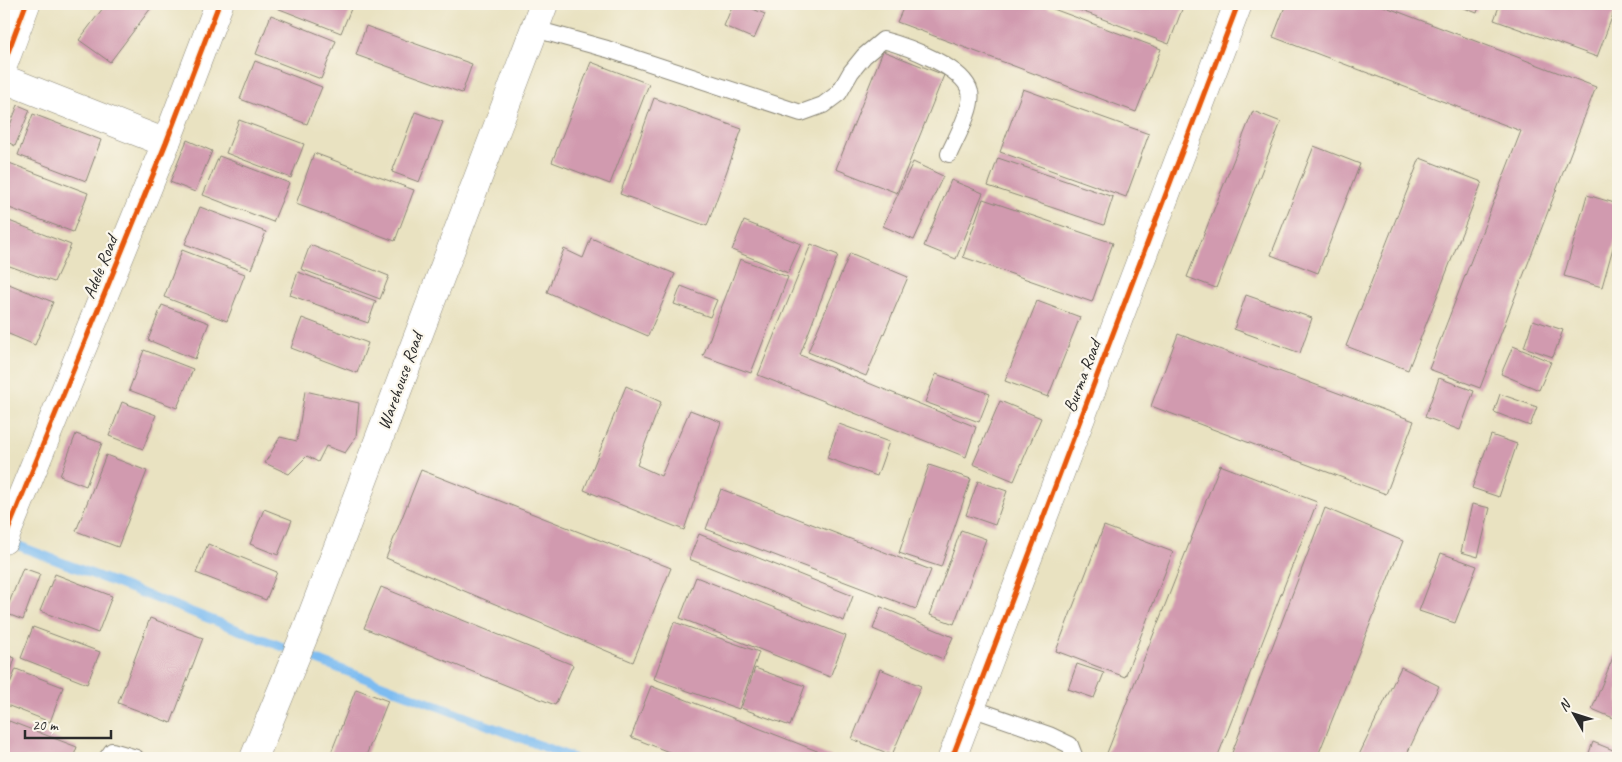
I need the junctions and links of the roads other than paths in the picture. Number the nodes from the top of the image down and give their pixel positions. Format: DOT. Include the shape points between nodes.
graph roads {
  1 [pos="26,4"];
  2 [pos="219,4"];
  3 [pos="544,4"];
  4 [pos="1238,4"];
  5 [pos="535,29"];
  6 [pos="4,63"];
  7 [pos="4,79"];
  8 [pos="166,143"];
  9 [pos="949,154"];
  10 [pos="4,540"];
  11 [pos="971,708"];
  12 [pos="107,758"];
  13 [pos="136,758"];
  14 [pos="254,758"];
  15 [pos="952,758"];
  16 [pos="1076,758"];
  1 -- 6 [label="street"];
  2 -- 8 [label="street, Adele Road"];
  3 -- 5 [label="street, Warehouse Road"];
  4 -- 11 [label="street, Burma Road"];
  5 -- 9 [label="lane" via="607,49 801,114 823,105 839,93 864,56 883,40 906,46 963,77 971,93 968,110"];
  5 -- 14 [label="street, Warehouse Road" via="308,626"];
  7 -- 8 [label="street"];
  8 -- 10 [label="street, Adele Road"];
  11 -- 15 [label="street, Burma Road"];
  11 -- 16 [label="lane" via="1070,744"];
  12 -- 13 [label="lane" via="112,751"];
}
